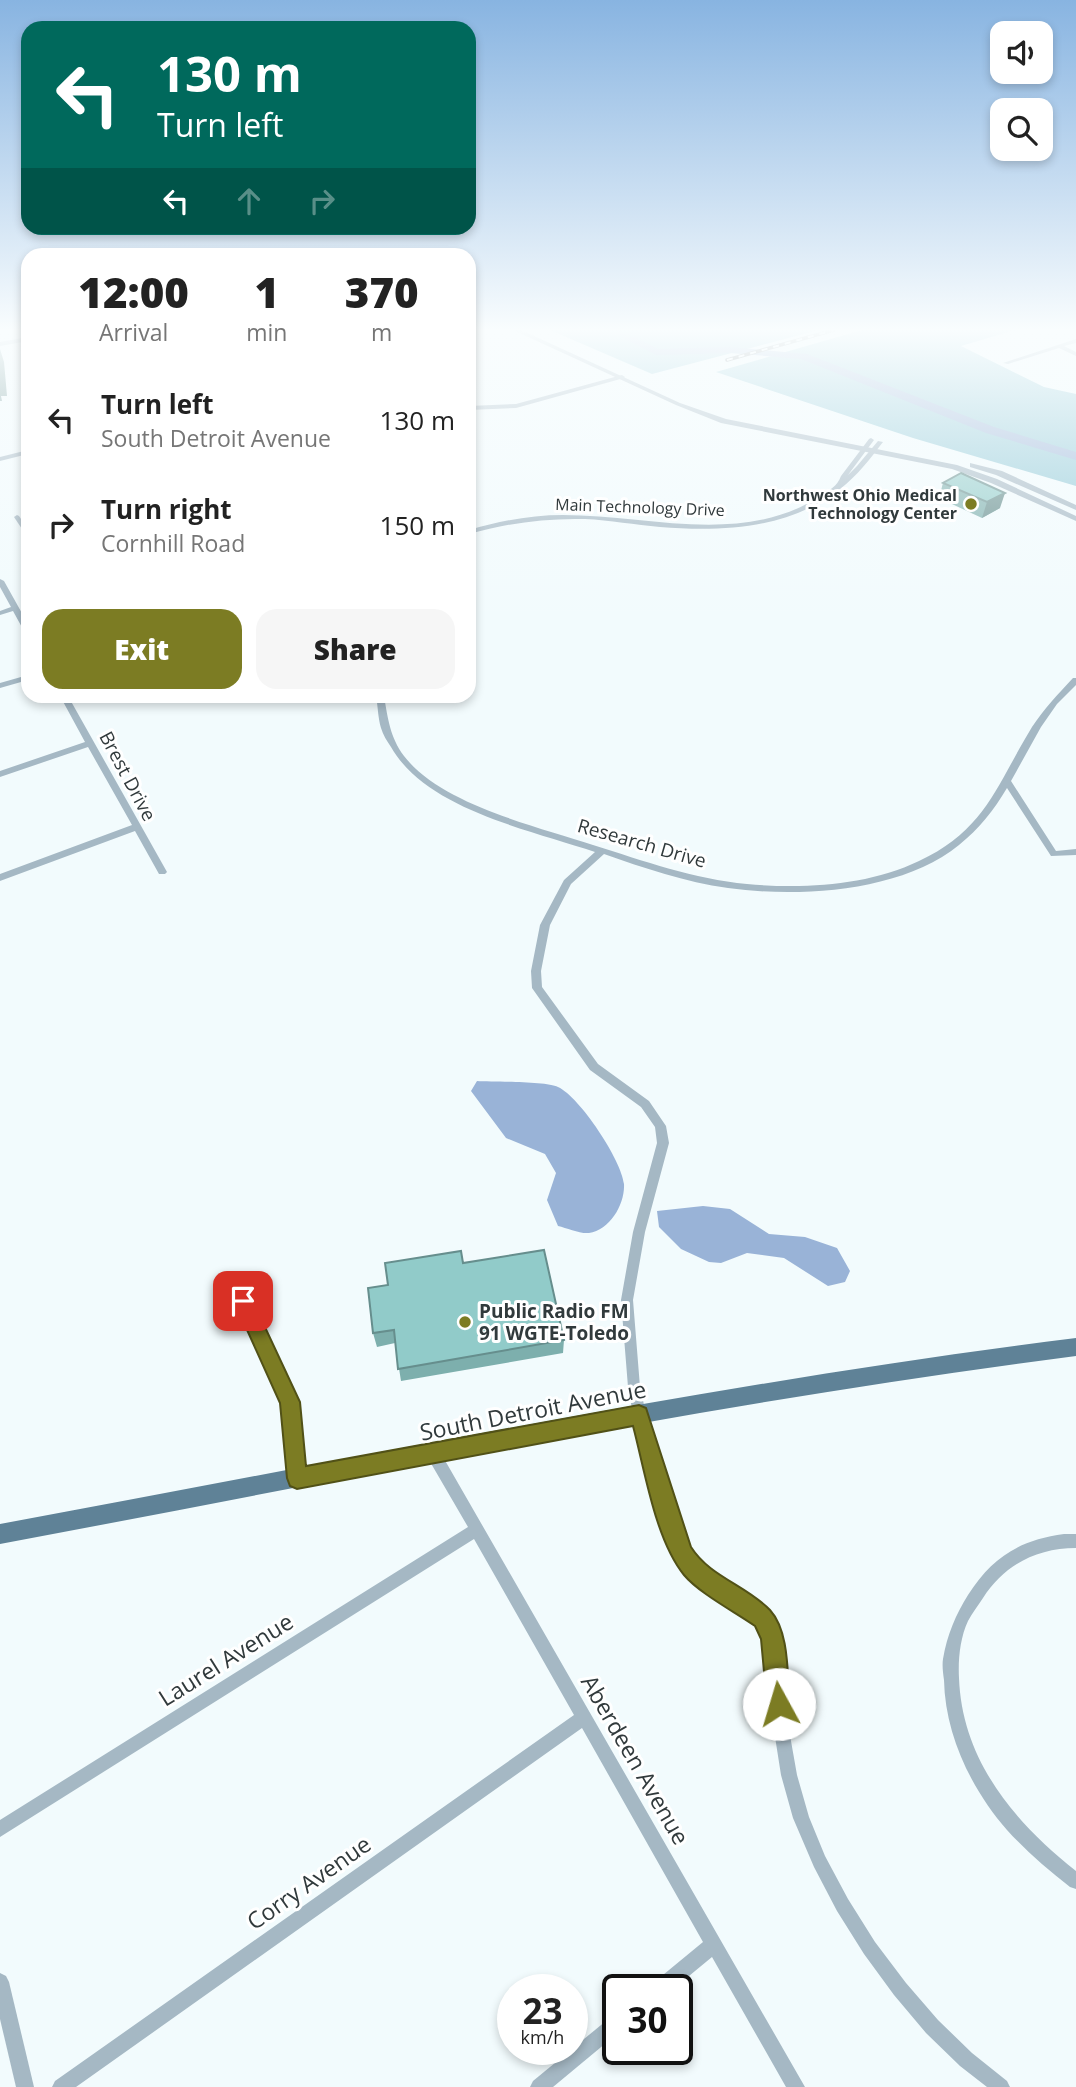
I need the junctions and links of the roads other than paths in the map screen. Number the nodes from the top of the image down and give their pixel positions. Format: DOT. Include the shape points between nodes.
graph roads {
  1 [pos="764,427"];
  2 [pos="790,427"];
  3 [pos="868,444"];
  4 [pos="878,446"];
  5 [pos="21,454"];
  6 [pos="0,459"];
  7 [pos="842,483"];
  8 [pos="1076,508"];
  9 [pos="17,517"];
  10 [pos="1076,519"];
  11 [pos="21,523"];
  12 [pos="476,530"];
  13 [pos="0,581"];
  14 [pos="15,608"];
  15 [pos="0,613"];
  16 [pos="21,619"];
  17 [pos="21,679"];
  18 [pos="1076,680"];
  19 [pos="0,686"];
  20 [pos="68,703"];
  21 [pos="381,703"];
  22 [pos="91,743"];
  23 [pos="0,774"];
  24 [pos="1008,783"];
  25 [pos="136,827"];
  26 [pos="602,851"];
  27 [pos="1076,852"];
  28 [pos="162,872"];
  29 [pos="0,878"];
  30 [pos="232,1278"];
  31 [pos="1076,1347"];
  32 [pos="639,1415"];
  33 [pos="434,1455"];
  34 [pos="297,1478"];
  35 [pos="477,1530"];
  36 [pos="0,1534"];
  37 [pos="1076,1541"];
  38 [pos="584,1717"];
  39 [pos="0,1829"];
  40 [pos="1076,1881"];
  41 [pos="714,1944"];
  42 [pos="677,1974"];
  43 [pos="0,1982"];
  44 [pos="602,2035"];
  45 [pos="25,2087"];
  46 [pos="61,2087"];
  47 [pos="539,2087"];
  48 [pos="796,2087"];
  49 [pos="1001,2087"];
  1 -- 3 [label="street"];
  2 -- 3 [label="street"];
  3 -- 4 [label="street"];
  3 -- 7 [label="street, Main Technology Drive"];
  4 -- 7 [label="street, Main Technology Drive" via="852,480"];
  4 -- 8 [label="street" via="999,473"];
  4 -- 10 [label="street" via="976,474"];
  5 -- 6 [label="street"];
  7 -- 12 [label="street, Main Technology Drive" via="799,511 750,523 685,526 560,517"];
  9 -- 11 [label="street"];
  13 -- 14 [label="street"];
  14 -- 15 [label="street"];
  14 -- 16 [label="street"];
  17 -- 19 [label="street"];
  18 -- 24 [label="street, Research Drive" via="1046,713"];
  20 -- 22 [label="street, Brest Drive"];
  21 -- 26 [label="street, Research Drive" via="384,726 395,748 431,785 489,815"];
  22 -- 23 [label="street"];
  22 -- 25 [label="street, Brest Drive"];
  24 -- 26 [label="street, Research Drive" via="982,823 943,853 898,873 849,885 745,887 685,877"];
  24 -- 27 [label="street" via="1054,854"];
  25 -- 28 [label="street, Brest Drive"];
  25 -- 29 [label="street"];
  26 -- 32 [label="street" via="567,883 545,925 537,988 594,1067 645,1104 663,1135 628,1284"];
  30 -- 34 [label="street" via="285,1385"];
  31 -- 32 [label="main road, South Detroit Avenue"];
  32 -- 33 [label="main road, South Detroit Avenue"];
  32 -- 49 [label="street" via="683,1555 693,1570 763,1619 772,1638 789,1774 827,1877 905,1993 956,2049"];
  33 -- 34 [label="main road, South Detroit Avenue"];
  33 -- 35 [label="street, Aberdeen Avenue"];
  34 -- 36 [label="main road, South Detroit Avenue"];
  35 -- 38 [label="street, Aberdeen Avenue"];
  35 -- 39 [label="street, Laurel Avenue"];
  37 -- 40 [label="street" via="1037,1548 996,1568 959,1621 950,1662 954,1713 973,1766 994,1803 1026,1841"];
  38 -- 41 [label="street, Aberdeen Avenue"];
  38 -- 46 [label="street, Corry Avenue"];
  41 -- 42 [label="street"];
  41 -- 48 [label="street, Aberdeen Avenue"];
  43 -- 45 [label="street"];
  44 -- 47 [label="street"];
}
